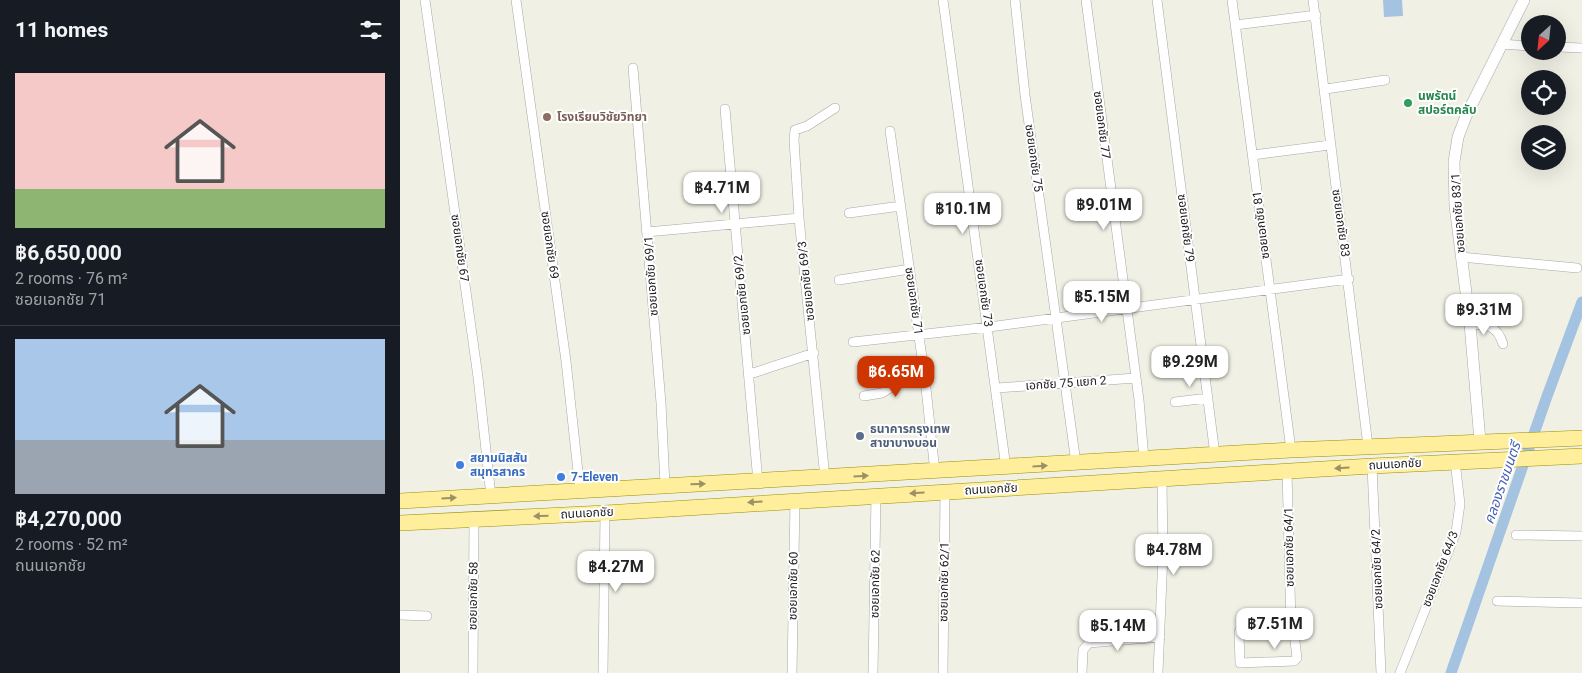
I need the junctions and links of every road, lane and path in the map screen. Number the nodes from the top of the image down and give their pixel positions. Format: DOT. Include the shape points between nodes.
graph roads {
  1 [pos="425,0"];
  2 [pos="516,0"];
  3 [pos="943,0"];
  4 [pos="1015,0"];
  5 [pos="1086,0"];
  6 [pos="1157,0"];
  7 [pos="1232,0"];
  8 [pos="1313,0"];
  9 [pos="1524,0"];
  10 [pos="1316,15"];
  11 [pos="1235,25"];
  12 [pos="1501,44"];
  13 [pos="1521,45"];
  14 [pos="1566,47"];
  15 [pos="1582,48"];
  16 [pos="633,68"];
  17 [pos="1385,80"];
  18 [pos="1326,89"];
  19 [pos="835,108"];
  20 [pos="725,109"];
  21 [pos="890,131"];
  22 [pos="1330,145"];
  23 [pos="1253,155"];
  24 [pos="901,206"];
  25 [pos="849,213"];
  26 [pos="799,218"];
  27 [pos="735,225"];
  28 [pos="647,232"];
  29 [pos="1461,257"];
  30 [pos="1577,268"];
  31 [pos="910,269"];
  32 [pos="1349,279"];
  33 [pos="839,280"];
  34 [pos="1269,290"];
  35 [pos="1195,299"];
  36 [pos="1126,308"];
  37 [pos="1057,318"];
  38 [pos="1470,324"];
  39 [pos="989,327"];
  40 [pos="918,334"];
  41 [pos="853,342"];
  42 [pos="1504,344"];
  43 [pos="814,353"];
  44 [pos="750,374"];
  45 [pos="1136,378"];
  46 [pos="925,379"];
  47 [pos="1065,383"];
  48 [pos="997,388"];
  49 [pos="864,396"];
  50 [pos="1208,398"];
  51 [pos="1175,402"];
  52 [pos="1582,438"];
  53 [pos="1480,441"];
  54 [pos="1368,446"];
  55 [pos="1291,450"];
  56 [pos="1215,455"];
  57 [pos="1582,456"];
  58 [pos="1144,459"];
  59 [pos="1116,461"];
  60 [pos="1455,461"];
  61 [pos="1076,463"];
  62 [pos="1372,466"];
  63 [pos="1006,468"];
  64 [pos="1287,471"];
  65 [pos="935,472"];
  66 [pos="826,478"];
  67 [pos="1162,479"];
  68 [pos="758,482"];
  69 [pos="1117,482"];
  70 [pos="664,485"];
  71 [pos="580,490"];
  72 [pos="945,492"];
  73 [pos="491,496"];
  74 [pos="876,496"];
  75 [pos="795,500"];
  76 [pos="400,501"];
  77 [pos="605,513"];
  78 [pos="474,518"];
  79 [pos="400,523"];
  80 [pos="1516,534"];
  81 [pos="1582,536"];
  82 [pos="1162,546"];
  83 [pos="1201,547"];
  84 [pos="1497,601"];
  85 [pos="1582,603"];
  86 [pos="400,615"];
  87 [pos="427,616"];
  88 [pos="1291,624"];
  89 [pos="1160,637"];
  90 [pos="473,673"];
  91 [pos="603,673"];
  92 [pos="792,673"];
  93 [pos="873,673"];
  94 [pos="943,673"];
  95 [pos="1082,673"];
  96 [pos="1158,673"];
  97 [pos="1381,673"];
  98 [pos="1400,673"];
  1 -- 73 [label="street, ซอยเอกชัย 67" via="478,377"];
  2 -- 71 [label="street, ซอยเอกชัย 69" via="566,361"];
  3 -- 39 [label="street, ซอยเอกชัย 73"];
  4 -- 37 [label="street, ซอยเอกชัย 75"];
  5 -- 36 [label="street, ซอยเอกชัย 77"];
  6 -- 35 [label="street, ซอยเอกชัย 79"];
  7 -- 11 [label="street, ซอยเอกชัย 81"];
  8 -- 10 [label="street, ซอยเอกชัย 83"];
  9 -- 12 [label="street, ซอยเอกชัย 83/1"];
  10 -- 11 [label="street"];
  10 -- 18 [label="street, ซอยเอกชัย 83"];
  11 -- 23 [label="street, ซอยเอกชัย 81"];
  12 -- 13 [label="street"];
  12 -- 29 [label="street, ซอยเอกชัย 83/1" via="1458,136 1454,162 1455,206"];
  14 -- 15 [label="street"];
  16 -- 28 [label="street, ซอยเอกชัย 69/1"];
  17 -- 18 [label="street"];
  18 -- 22 [label="street, ซอยเอกชัย 83"];
  19 -- 26 [label="street, ซอยเอกชัย 69/3" via="794,131"];
  20 -- 27 [label="street, ซอยเอกชัย 69/2"];
  21 -- 24 [label="street, ซอยเอกชัย 71"];
  22 -- 23 [label="street"];
  22 -- 32 [label="street, ซอยเอกชัย 83"];
  23 -- 34 [label="street, ซอยเอกชัย 81"];
  24 -- 25 [label="street"];
  24 -- 31 [label="street, ซอยเอกชัย 71"];
  26 -- 27 [label="street"];
  26 -- 43 [label="street, ซอยเอกชัย 69/3"];
  27 -- 28 [label="street"];
  27 -- 44 [label="street, ซอยเอกชัย 69/2"];
  28 -- 70 [label="street, ซอยเอกชัย 69/1"];
  29 -- 30 [label="street"];
  29 -- 38 [label="street, ซอยเอกชัย 83/1"];
  31 -- 33 [label="street"];
  31 -- 40 [label="street, ซอยเอกชัย 71"];
  32 -- 34 [label="street"];
  32 -- 54 [label="street, ซอยเอกชัย 83"];
  34 -- 35 [label="street"];
  34 -- 55 [label="street, ซอยเอกชัย 81"];
  35 -- 36 [label="street"];
  35 -- 50 [label="street, ซอยเอกชัย 79"];
  36 -- 37 [label="street"];
  36 -- 45 [label="street, ซอยเอกชัย 77"];
  37 -- 39 [label="street"];
  37 -- 47 [label="street, ซอยเอกชัย 75"];
  38 -- 42 [label="street" via="1495,327"];
  38 -- 53 [label="street, ซอยเอกชัย 83/1"];
  39 -- 40 [label="street"];
  39 -- 48 [label="street, ซอยเอกชัย 73"];
  40 -- 41 [label="street"];
  40 -- 46 [label="street, ซอยเอกชัย 71"];
  43 -- 44 [label="street"];
  43 -- 66 [label="street, ซอยเอกชัย 69/3"];
  44 -- 68 [label="street, ซอยเอกชัย 69/2"];
  45 -- 47 [label="street, เอกชัย 75 แยก 2"];
  45 -- 58 [label="street, ซอยเอกชัย 77"];
  46 -- 49 [label="street" via="898,383 882,393"];
  46 -- 65 [label="street, ซอยเอกชัย 71"];
  47 -- 48 [label="street, เอกชัย 75 แยก 2"];
  47 -- 61 [label="street, ซอยเอกชัย 75"];
  48 -- 63 [label="street, ซอยเอกชัย 73"];
  50 -- 51 [label="street"];
  50 -- 56 [label="street, ซอยเอกชัย 79"];
  52 -- 53 [label="main road, ถนนเอกชัย"];
  53 -- 54 [label="main road, ถนนเอกชัย"];
  54 -- 55 [label="main road, ถนนเอกชัย"];
  55 -- 56 [label="main road, ถนนเอกชัย"];
  56 -- 58 [label="main road, ถนนเอกชัย"];
  57 -- 60 [label="main road, ถนนเอกชัย"];
  58 -- 59 [label="main road, ถนนเอกชัย"];
  59 -- 61 [label="main road, ถนนเอกชัย"];
  59 -- 69 [label="main road"];
  60 -- 62 [label="main road, ถนนเอกชัย"];
  60 -- 98 [label="street, ซอยเอกชัย 64/3" via="1460,504 1456,532"];
  63 -- 61 [label="main road, ถนนเอกชัย, one-way"];
  62 -- 64 [label="main road, ถนนเอกชัย, one-way"];
  62 -- 97 [label="street, ซอยเอกชัย 64/2"];
  63 -- 65 [label="main road, ถนนเอกชัย"];
  64 -- 67 [label="main road, ถนนเอกชัย"];
  64 -- 88 [label="street, ซอยเอกชัย 64/1"];
  66 -- 65 [label="main road, ถนนเอกชัย, one-way"];
  66 -- 68 [label="main road, ถนนเอกชัย"];
  67 -- 69 [label="main road, ถนนเอกชัย"];
  67 -- 82 [label="street"];
  70 -- 68 [label="main road, ถนนเอกชัย, one-way"];
  69 -- 72 [label="main road, ถนนเอกชัย"];
  70 -- 71 [label="main road, ถนนเอกชัย"];
  71 -- 73 [label="main road, ถนนเอกชัย"];
  72 -- 74 [label="main road, ถนนเอกชัย, one-way"];
  72 -- 94 [label="street, ซอยเอกชัย 62/1"];
  76 -- 73 [label="main road, ถนนเอกชัย, one-way"];
  74 -- 75 [label="main road, ถนนเอกชัย"];
  74 -- 93 [label="street, ซอยเอกชัย 62"];
  75 -- 77 [label="main road, ถนนเอกชัย, one-way"];
  75 -- 92 [label="street, ซอยเอกชัย 60"];
  77 -- 78 [label="main road, ถนนเอกชัย, one-way"];
  77 -- 91 [label="street"];
  78 -- 79 [label="main road, ถนนเอกชัย"];
  78 -- 90 [label="street, ซอยเอกชัย 58"];
  80 -- 81 [label="street"];
  82 -- 83 [label="street"];
  82 -- 89 [label="street"];
  84 -- 85 [label="street"];
  86 -- 87 [label="street"];
  88 -- 88 [label="street, ซอยเอกชัย 64/1" via="1297,655 1294,661 1240,663 1239,632 1242,627"];
  89 -- 95 [label="street" via="1088,642 1083,650"];
  89 -- 96 [label="street"];
}
